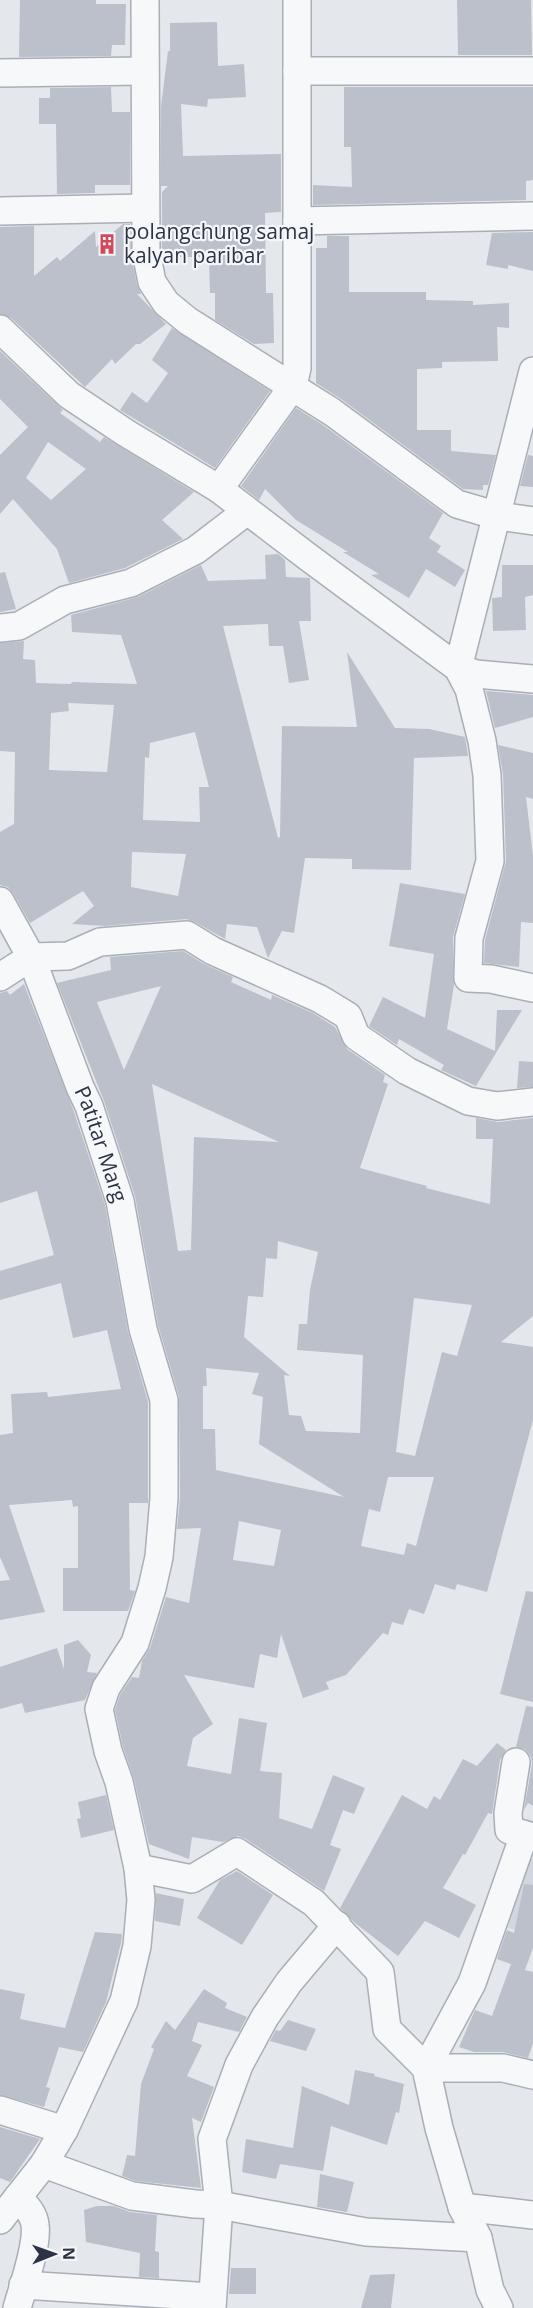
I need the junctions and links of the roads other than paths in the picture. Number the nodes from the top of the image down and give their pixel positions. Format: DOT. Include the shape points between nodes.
graph roads {
  1 [pos="145,0"];
  2 [pos="297,0"];
  3 [pos="533,70"];
  4 [pos="144,71"];
  5 [pos="297,71"];
  6 [pos="0,73"];
  7 [pos="144,208"];
  8 [pos="0,211"];
  9 [pos="533,216"];
  10 [pos="297,221"];
  11 [pos="0,329"];
  12 [pos="533,371"];
  13 [pos="293,386"];
  14 [pos="219,489"];
  15 [pos="247,511"];
  16 [pos="498,516"];
  17 [pos="533,521"];
  18 [pos="0,628"];
  19 [pos="458,668"];
  20 [pos="533,679"];
  21 [pos="0,901"];
  22 [pos="31,957"];
  23 [pos="0,977"];
  24 [pos="533,988"];
  25 [pos="533,1102"];
  26 [pos="516,1762"];
  27 [pos="529,1836"];
  28 [pos="138,1868"];
  29 [pos="337,1925"];
  30 [pos="426,2068"];
  31 [pos="533,2075"];
  32 [pos="0,2110"];
  33 [pos="64,2130"];
  34 [pos="44,2164"];
  35 [pos="18,2197"];
  36 [pos="219,2205"];
  37 [pos="462,2207"];
  38 [pos="533,2215"];
  39 [pos="0,2220"];
  40 [pos="478,2238"];
  41 [pos="20,2296"];
  42 [pos="212,2302"];
  43 [pos="490,2302"];
  1 -- 4 [label="street"];
  2 -- 5 [label="street"];
  3 -- 5 [label="street"];
  4 -- 6 [label="street"];
  4 -- 7 [label="street"];
  5 -- 10 [label="street"];
  7 -- 8 [label="street"];
  7 -- 13 [label="street" via="152,282 166,303 188,321"];
  9 -- 10 [label="street"];
  10 -- 13 [label="street" via="297,368"];
  11 -- 14 [label="street" via="69,395"];
  12 -- 16 [label="street"];
  13 -- 14 [label="street"];
  13 -- 16 [label="street" via="457,504"];
  14 -- 15 [label="street"];
  15 -- 18 [label="street" via="196,550 131,583 65,600 19,626"];
  15 -- 19 [label="street"];
  16 -- 17 [label="street"];
  16 -- 19 [label="street"];
  19 -- 20 [label="street" via="476,674"];
  19 -- 24 [label="street" via="469,690 488,775 490,861 470,938 468,978"];
  21 -- 22 [label="street, Patitar Marg"];
  22 -- 23 [label="street"];
  22 -- 25 [label="street" via="68,956 100,942 187,935 348,1016 357,1036 407,1071 468,1101 497,1106"];
  22 -- 28 [label="street, Patitar Marg" via="89,1106 120,1201 143,1329 164,1400 164,1498 159,1557 135,1643 106,1688 99,1708"];
  26 -- 27 [label="street" via="509,1830"];
  27 -- 30 [label="street" via="472,1983"];
  28 -- 29 [label="street" via="192,1879 237,1852 314,1903"];
  28 -- 33 [label="street, Patitar Marg" via="141,1900 137,1946 124,2001"];
  29 -- 30 [label="street" via="380,1972 387,2030"];
  29 -- 36 [label="street" via="289,1982 239,2065 212,2139"];
  30 -- 31 [label="street" via="503,2068"];
  30 -- 37 [label="street" via="438,2128"];
  32 -- 33 [label="street"];
  33 -- 34 [label="street, Patitar Marg"];
  34 -- 35 [label="street, Patitar Marg"];
  34 -- 36 [label="street" via="132,2196"];
  35 -- 39 [label="street, Patitar Marg"];
  35 -- 41 [label="street" via="36,2224"];
  36 -- 40 [label="street" via="366,2232"];
  36 -- 42 [label="street"];
  37 -- 38 [label="street"];
  37 -- 40 [label="street"];
  40 -- 43 [label="street"];
  41 -- 42 [label="street"];
}
